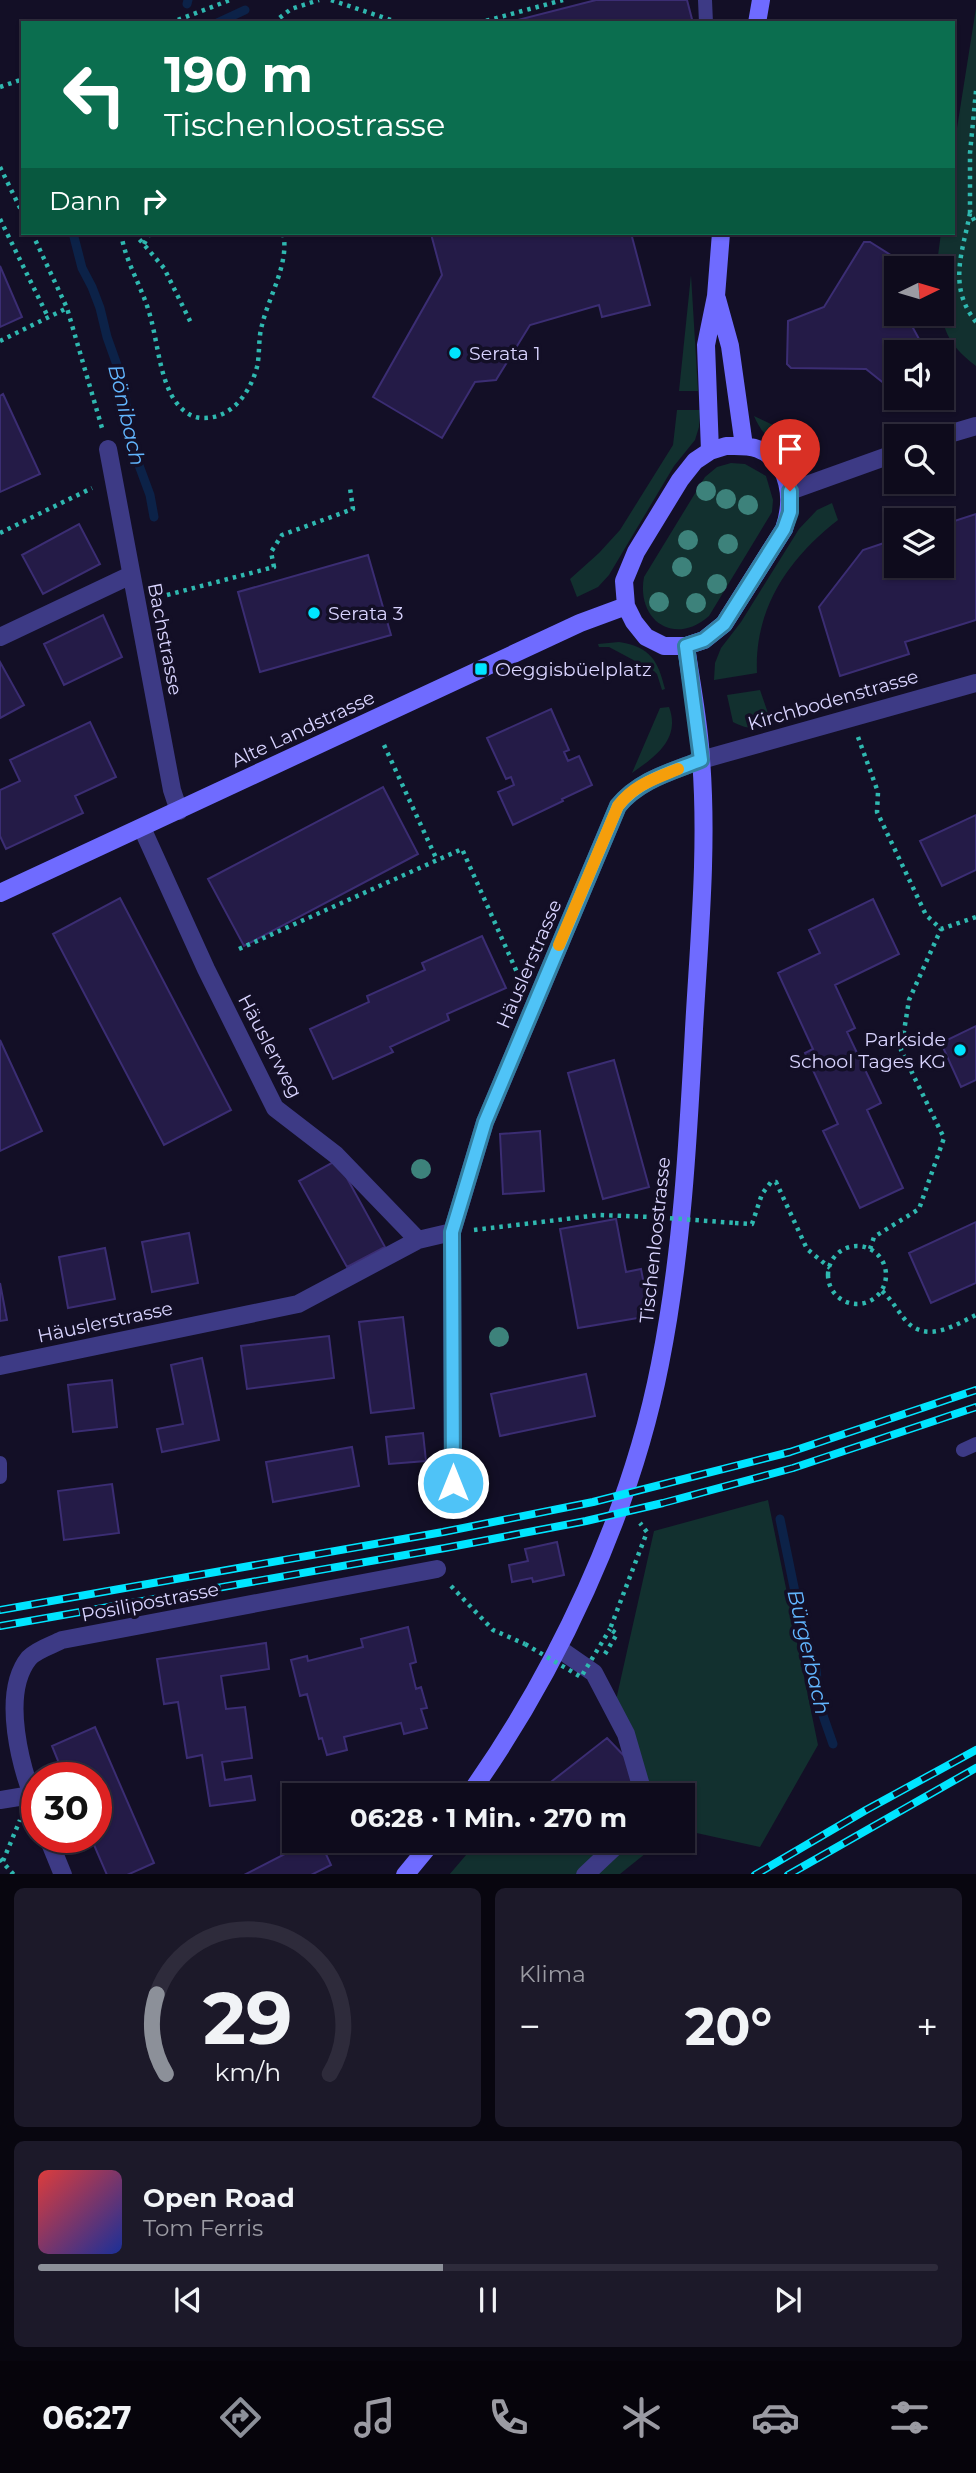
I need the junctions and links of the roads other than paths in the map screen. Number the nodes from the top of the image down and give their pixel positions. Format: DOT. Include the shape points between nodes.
graph roads {
  1 [pos="705,0"];
  2 [pos="761,0"];
  3 [pos="706,21"];
  4 [pos="757,21"];
  5 [pos="722,235"];
  6 [pos="716,296"];
  7 [pos="976,426"];
  8 [pos="954,432"];
  9 [pos="744,446"];
  10 [pos="108,449"];
  11 [pos="710,451"];
  12 [pos="884,457"];
  13 [pos="790,491"];
  14 [pos="131,575"];
  15 [pos="626,606"];
  16 [pos="0,637"];
  17 [pos="686,646"];
  18 [pos="976,682"];
  19 [pos="701,760"];
  20 [pos="179,811"];
  21 [pos="142,828"];
  22 [pos="0,893"];
  23 [pos="452,1232"];
  24 [pos="418,1240"];
  25 [pos="0,1366"];
  26 [pos="0,1463"];
  27 [pos="0,1477"];
  28 [pos="453,1483"];
  29 [pos="437,1569"];
  30 [pos="558,1648"];
  31 [pos="23,1762"];
  32 [pos="477,1783"];
  33 [pos="640,1783"];
  34 [pos="0,1800"];
  35 [pos="21,1801"];
  36 [pos="54,1853"];
  37 [pos="423,1853"];
  38 [pos="608,1853"];
  39 [pos="63,1874"];
  40 [pos="405,1874"];
  41 [pos="584,1874"];
  1 -- 3 [label="lane"];
  2 -- 4 [label="main road"];
  5 -- 6 [label="main road"];
  6 -- 9 [label="main road" via="730,346"];
  6 -- 11 [label="main road" via="706,345"];
  7 -- 8 [label="street"];
  9 -- 11 [label="main road"];
  9 -- 13 [label="main road" via="774,460"];
  10 -- 14 [label="street"];
  11 -- 15 [label="main road" via="680,480 635,552 625,574"];
  12 -- 13 [label="street"];
  13 -- 17 [label="main road" via="784,529 724,624 704,640"];
  14 -- 16 [label="street, Bachstrasse"];
  14 -- 20 [label="street, Bachstrasse"];
  15 -- 17 [label="main road" via="646,637 664,646"];
  15 -- 20 [label="main road, Alte Landstrasse"];
  17 -- 19 [label="main road, Tischenloostrasse"];
  18 -- 19 [label="street, Kirchbodenstrasse"];
  19 -- 23 [label="street, Häuslerstrasse" via="639,785 618,806 485,1122"];
  19 -- 30 [label="main road, Tischenloostrasse" via="700,929 680,1233 670,1310 660,1368 633,1467 615,1520"];
  20 -- 21 [label="main road, Alte Landstrasse"];
  21 -- 22 [label="main road, Alte Landstrasse"];
  21 -- 24 [label="street, Häuslerweg" via="275,1108 335,1156"];
  23 -- 24 [label="street, Häuslerstrasse"];
  23 -- 28 [label="street, Häuslerstrasse"];
  24 -- 25 [label="street, Häuslerstrasse" via="298,1304"];
  26 -- 27 [label="lane"];
  29 -- 31 [label="street, Posilipostrasse" via="62,1640 30,1657 18,1678 12,1710"];
  30 -- 32 [label="main road, Tischenloostrasse"];
  30 -- 33 [label="street" via="594,1673 626,1734"];
  34 -- 35 [label="street"];
  36 -- 39 [label="street"];
  37 -- 40 [label="main road"];
  38 -- 41 [label="street"];
}
